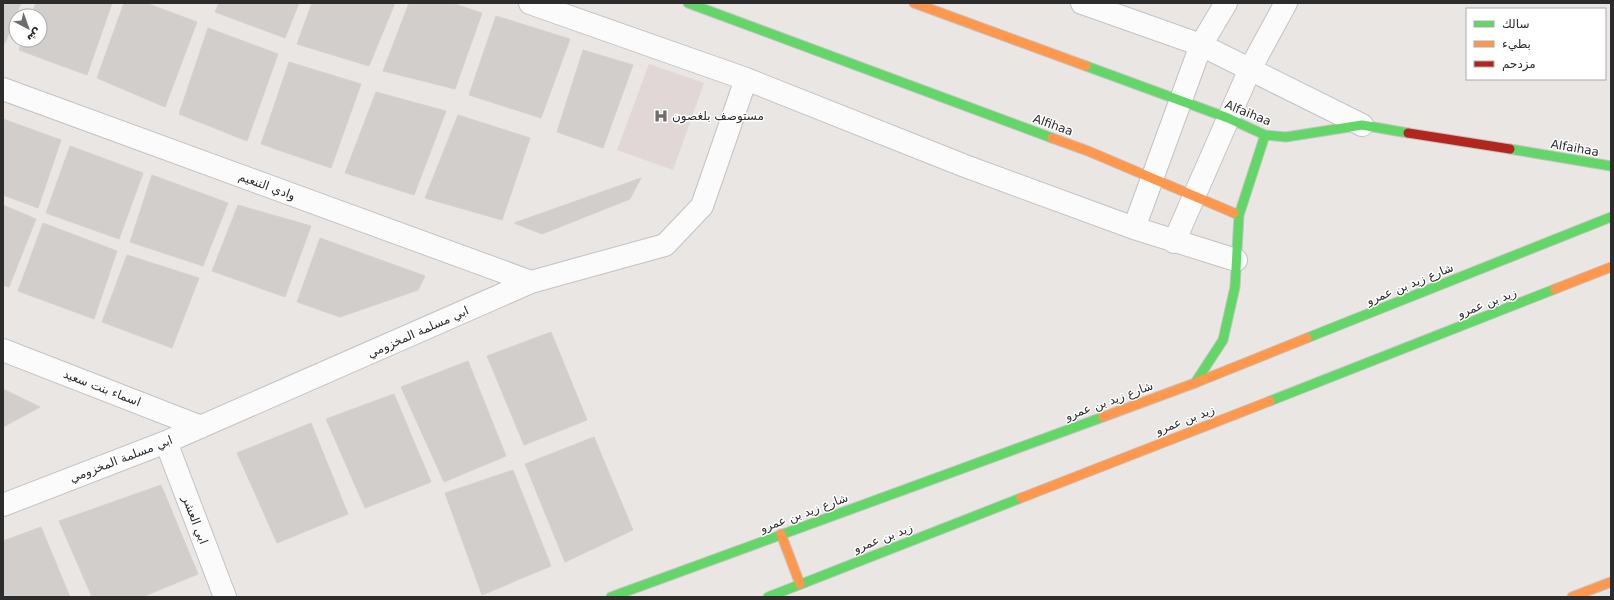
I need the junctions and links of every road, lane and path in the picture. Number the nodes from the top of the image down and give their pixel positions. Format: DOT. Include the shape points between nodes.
graph roads {
  1 [pos="530,3"];
  2 [pos="688,3"];
  3 [pos="914,3"];
  4 [pos="1082,3"];
  5 [pos="1226,3"];
  6 [pos="1286,3"];
  7 [pos="1201,45"];
  8 [pos="1250,69"];
  9 [pos="746,79"];
  10 [pos="3,89"];
  11 [pos="1181,100"];
  12 [pos="1228,118"];
  13 [pos="1362,125"];
  14 [pos="1265,135"];
  15 [pos="1611,166"];
  16 [pos="1152,178"];
  17 [pos="1194,195"];
  18 [pos="1239,215"];
  19 [pos="1611,217"];
  20 [pos="1134,228"];
  21 [pos="1174,242"];
  22 [pos="1236,260"];
  23 [pos="1611,267"];
  24 [pos="531,282"];
  25 [pos="3,350"];
  26 [pos="1195,383"];
  27 [pos="201,427"];
  28 [pos="166,442"];
  29 [pos="3,505"];
  30 [pos="781,534"];
  31 [pos="1611,582"];
  32 [pos="800,584"];
  33 [pos="225,597"];
  34 [pos="610,597"];
  35 [pos="768,597"];
  36 [pos="1572,597"];
  1 -- 9 [label="street"];
  2 -- 16 [label="main road, Alfihaa" via="1080,148"];
  3 -- 11 [label="main road, Alfaihaa"];
  4 -- 7 [label="street"];
  5 -- 7 [label="street"];
  6 -- 8 [label="street"];
  7 -- 8 [label="street"];
  7 -- 11 [label="street"];
  8 -- 12 [label="street"];
  8 -- 13 [label="street"];
  9 -- 20 [label="street" via="965,166"];
  9 -- 24 [label="street, ابي مسلمة المخزومي" via="702,206 666,244"];
  10 -- 24 [label="street, وادي التنعيم"];
  11 -- 12 [label="main road, Alfaihaa"];
  11 -- 16 [label="street"];
  12 -- 14 [label="main road, Alfaihaa"];
  12 -- 17 [label="street"];
  13 -- 14 [label="main road, Alfaihaa" via="1286,136"];
  13 -- 15 [label="main road, Alfaihaa"];
  14 -- 18 [label="main road"];
  16 -- 17 [label="main road, Alfihaa"];
  16 -- 20 [label="street"];
  17 -- 18 [label="main road, Alfihaa"];
  17 -- 21 [label="street"];
  18 -- 22 [label="main road"];
  19 -- 26 [label="main road, شارع زيد بن عمرو"];
  20 -- 21 [label="street"];
  21 -- 22 [label="street"];
  22 -- 26 [label="main road" via="1235,286 1223,340"];
  23 -- 32 [label="main road, زيد بن عمرو"];
  24 -- 27 [label="street, ابي مسلمة المخزومي"];
  25 -- 27 [label="street, اسماء بنت سعيد"];
  26 -- 30 [label="main road, شارع زيد بن عمرو"];
  27 -- 28 [label="street, ابي مسلمة المخزومي"];
  28 -- 29 [label="street, ابي مسلمة المخزومي"];
  28 -- 33 [label="street, ابي العشر"];
  30 -- 32 [label="main road"];
  30 -- 34 [label="main road, شارع زيد بن عمرو"];
  31 -- 36 [label="main road"];
  32 -- 35 [label="main road, زيد بن عمرو"];
}
